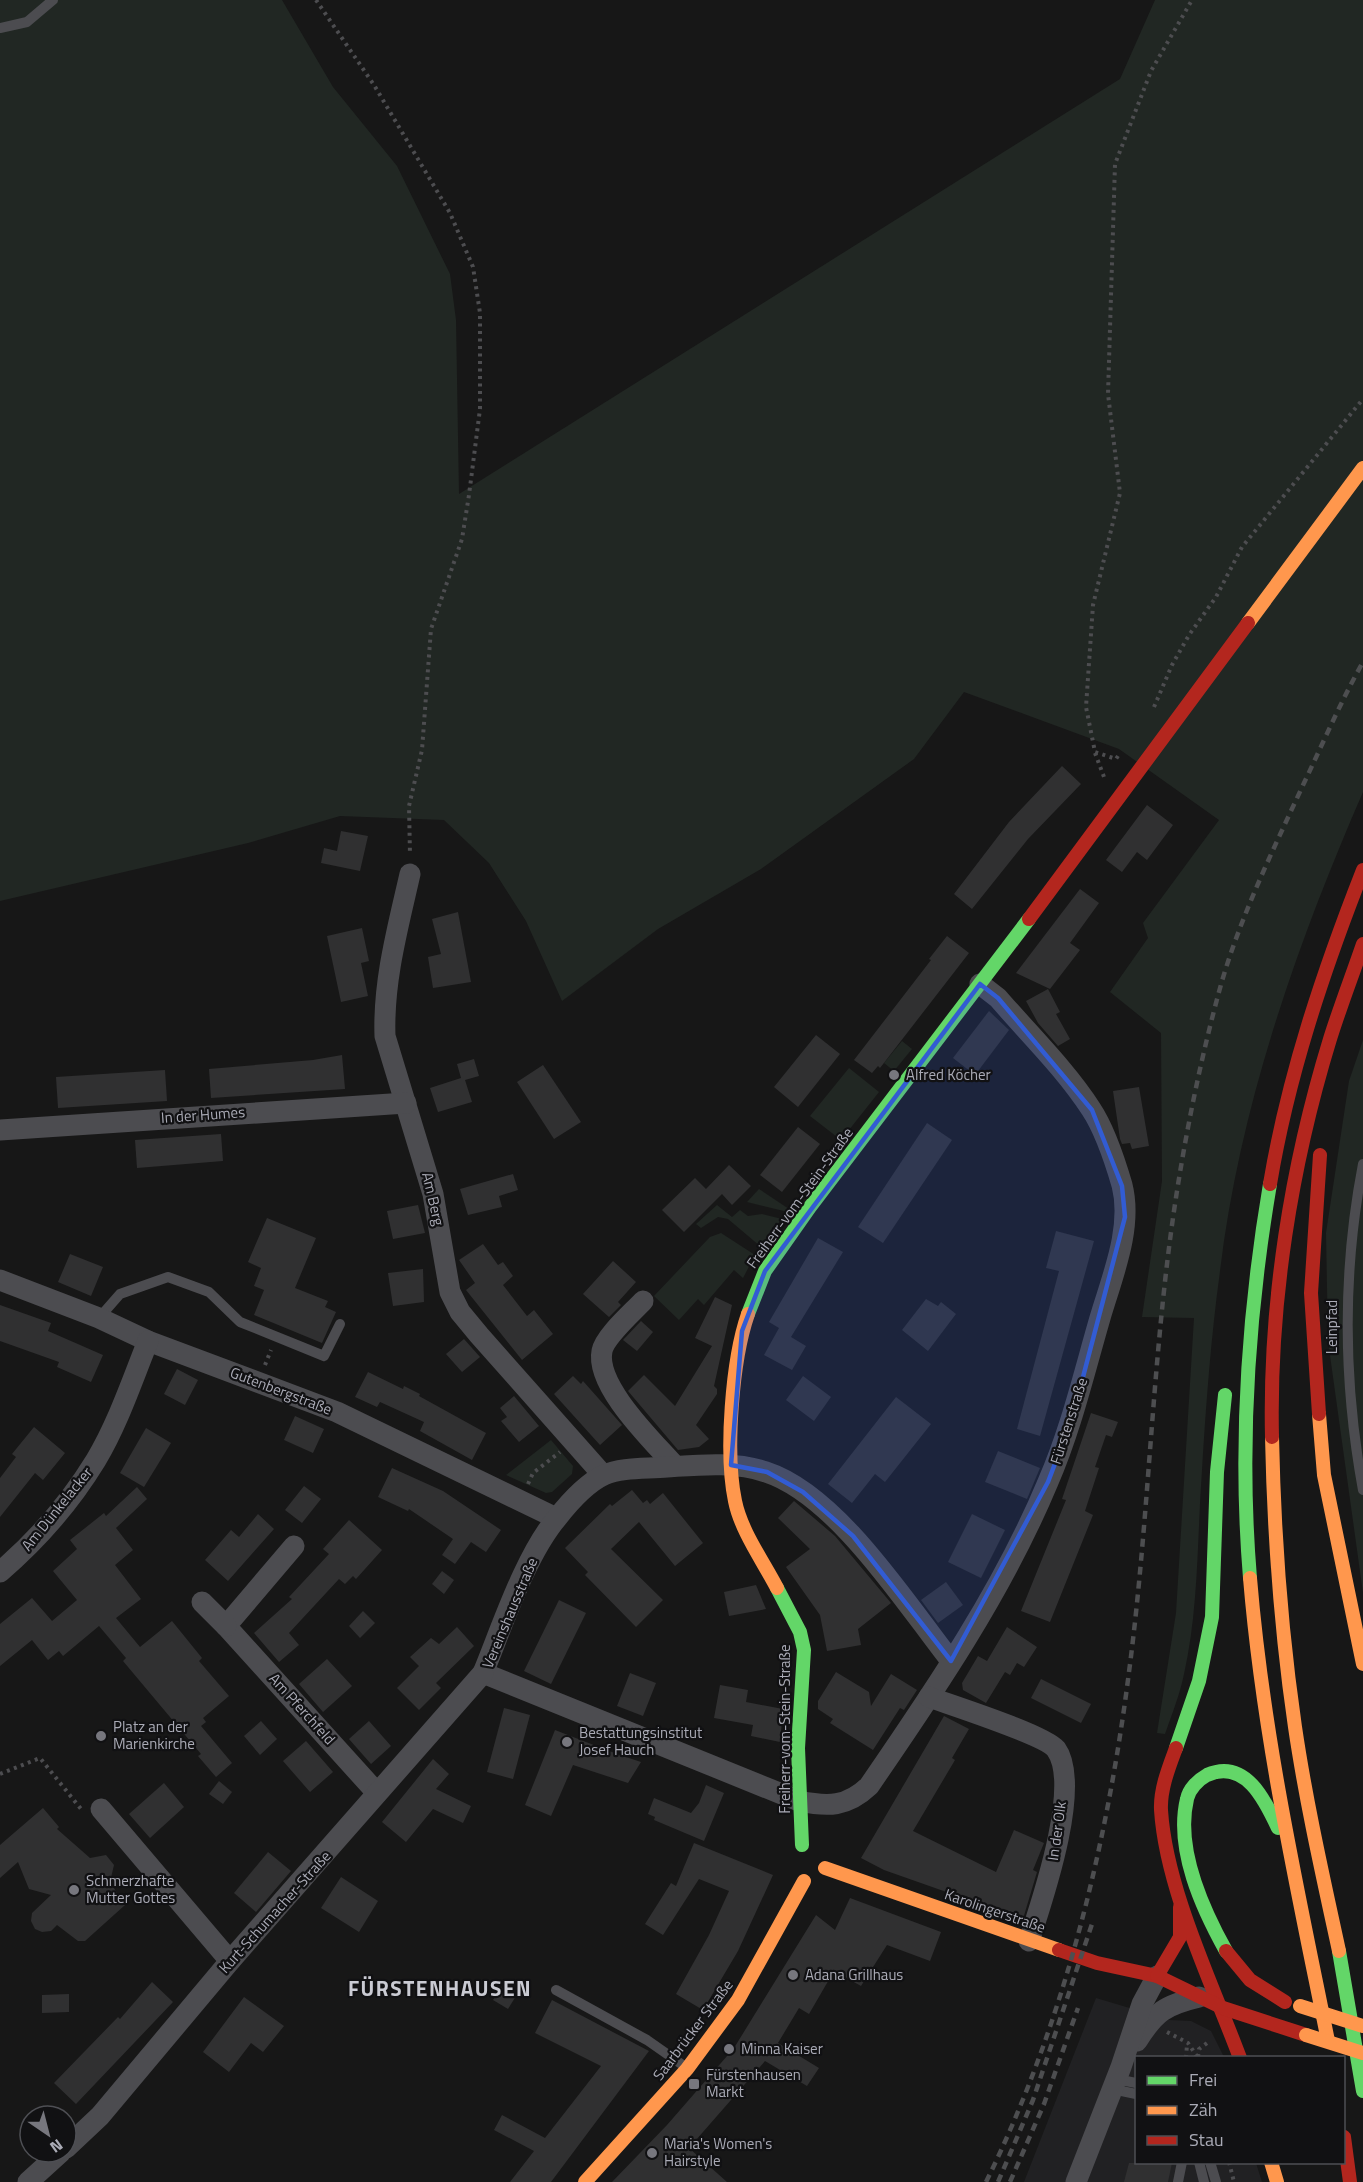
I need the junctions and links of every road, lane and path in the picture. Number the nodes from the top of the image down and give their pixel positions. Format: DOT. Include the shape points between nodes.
graph roads {
  1 [pos="53,0"];
  2 [pos="316,0"];
  3 [pos="1192,0"];
  4 [pos="0,28"];
  5 [pos="1363,399"];
  6 [pos="1363,468"];
  7 [pos="1150,714"];
  8 [pos="1122,752"];
  9 [pos="1363,870"];
  10 [pos="410,874"];
  11 [pos="1363,944"];
  12 [pos="1352,971"];
  13 [pos="980,984"];
  14 [pos="1349,1030"];
  15 [pos="406,1103"];
  16 [pos="0,1130"];
  17 [pos="1322,1139"];
  18 [pos="1363,1164"];
  19 [pos="1261,1226"];
  20 [pos="0,1280"];
  21 [pos="643,1300"];
  22 [pos="99,1318"];
  23 [pos="340,1324"];
  24 [pos="1237,1326"];
  25 [pos="276,1339"];
  26 [pos="148,1341"];
  27 [pos="257,1382"];
  28 [pos="1226,1382"];
  29 [pos="558,1454"];
  30 [pos="731,1465"];
  31 [pos="675,1466"];
  32 [pos="603,1475"];
  33 [pos="529,1482"];
  34 [pos="1363,1490"];
  35 [pos="556,1518"];
  36 [pos="294,1546"];
  37 [pos="0,1572"];
  38 [pos="202,1602"];
  39 [pos="226,1626"];
  40 [pos="951,1661"];
  41 [pos="1363,1664"];
  42 [pos="483,1673"];
  43 [pos="929,1696"];
  44 [pos="0,1774"];
  45 [pos="377,1793"];
  46 [pos="800,1801"];
  47 [pos="101,1809"];
  48 [pos="1293,1863"];
  49 [pos="825,1868"];
  50 [pos="1180,1899"];
  51 [pos="1029,1941"];
  52 [pos="230,1961"];
  53 [pos="1208,1974"];
  54 [pos="1157,1976"];
  55 [pos="556,1990"];
  56 [pos="1199,1997"];
  57 [pos="1285,2002"];
  58 [pos="1223,2008"];
  59 [pos="1363,2026"];
  60 [pos="1188,2043"];
  61 [pos="1363,2053"];
  62 [pos="1186,2056"];
  63 [pos="1239,2056"];
  64 [pos="1332,2056"];
  65 [pos="687,2069"];
  66 [pos="1121,2079"];
  67 [pos="1363,2091"];
  68 [pos="1135,2092"];
  69 [pos="78,2137"];
  70 [pos="1345,2144"];
  71 [pos="48,2164"];
  72 [pos="1182,2164"];
  73 [pos="1199,2164"];
  74 [pos="1210,2164"];
  75 [pos="1229,2164"];
  76 [pos="1272,2164"];
  77 [pos="28,2182"];
  78 [pos="585,2182"];
  79 [pos="1076,2182"];
  80 [pos="1178,2182"];
  81 [pos="1204,2182"];
  82 [pos="1216,2182"];
  83 [pos="1234,2182"];
  84 [pos="1277,2182"];
  85 [pos="1350,2182"];
  1 -- 4 [label="lane" via="27,22"];
  2 -- 10 [label="path" via="374,85 450,213 473,267 480,313 480,409 462,539 431,629 422,750 409,806"];
  3 -- 8 [label="path" via="1150,71 1115,164 1108,394 1120,493 1093,605 1086,707 1095,752 1116,759"];
  5 -- 7 [label="path" via="1242,547 1216,597 1172,665"];
  6 -- 13 [label="main road, Freiherr-vom-Stein-Straße"];
  9 -- 19 [label="main road" via="1310,1011 1284,1104"];
  10 -- 15 [label="street, Am Berg" via="384,1009 385,1036"];
  11 -- 12 [label="main road"];
  12 -- 14 [label="main road"];
  12 -- 67 [label="main road" via="1311,1102 1296,1174 1274,1349 1270,1441 1276,1579 1292,1709"];
  13 -- 30 [label="main road, Freiherr-vom-Stein-Straße" via="765,1271 742,1331"];
  13 -- 40 [label="street, Fürstenstraße" via="998,998 1092,1110 1122,1186 1125,1217 1115,1268 1072,1419 1048,1482 1019,1543"];
  15 -- 16 [label="street, In der Humes"];
  15 -- 32 [label="street, Am Berg" via="433,1194 450,1292 460,1312"];
  17 -- 41 [label="main road" via="1311,1293 1316,1385 1324,1475"];
  18 -- 34 [label="lane, Leinpfad" via="1347,1295 1350,1411"];
  19 -- 24 [label="main road"];
  19 -- 48 [label="main road" via="1248,1348 1243,1438 1245,1514 1256,1647"];
  20 -- 22 [label="street, Gutenbergstraße"];
  21 -- 31 [label="street" via="608,1339 602,1350 602,1368 612,1390"];
  22 -- 25 [label="lane" via="120,1294 168,1277 209,1292 240,1322"];
  22 -- 26 [label="street, Gutenbergstraße"];
  23 -- 25 [label="lane" via="324,1356"];
  25 -- 27 [label="path"];
  26 -- 27 [label="street, Gutenbergstraße"];
  26 -- 37 [label="street, Am Dünkelacker" via="96,1460 69,1498"];
  27 -- 35 [label="street, Gutenbergstraße" via="338,1412"];
  28 -- 50 [label="main road" via="1217,1472 1212,1617 1199,1682 1166,1777 1161,1808"];
  29 -- 33 [label="path" via="533,1473"];
  30 -- 31 [label="street"];
  30 -- 40 [label="street" via="767,1472 802,1492 853,1536"];
  30 -- 46 [label="main road, Freiherr-vom-Stein-Straße" via="735,1502 746,1530 793,1617 804,1650 798,1748"];
  31 -- 32 [label="street"];
  32 -- 35 [label="street, Vereinshausstraße"];
  35 -- 42 [label="street, Vereinshausstraße" via="538,1546"];
  36 -- 39 [label="street"];
  38 -- 39 [label="street, Am Pferchfeld"];
  39 -- 45 [label="street, Am Pferchfeld"];
  40 -- 43 [label="street, Fürstenstraße"];
  42 -- 45 [label="street, Kurt-Schumacher-Straße"];
  42 -- 46 [label="street, Vereinshausstraße"];
  43 -- 46 [label="street, Fürstenstraße" via="857,1798 825,1807"];
  43 -- 51 [label="street, In der Olk" via="1031,1735 1055,1748 1063,1764 1063,1807 1051,1873"];
  44 -- 47 [label="path" via="40,1758 88,1819"];
  45 -- 52 [label="street, Kurt-Schumacher-Straße"];
  46 -- 49 [label="main road, Freiherr-vom-Stein-Straße" via="797,1849 820,1850"];
  47 -- 52 [label="street"];
  48 -- 57 [label="main road" via="1273,1816 1246,1776 1217,1771 1191,1788 1185,1808 1185,1831 1194,1876 1209,1917 1239,1969 1255,1985"];
  48 -- 64 [label="main road"];
  49 -- 51 [label="main road, Karolingerstraße"];
  49 -- 65 [label="main road, Saarbrücker Straße" via="819,1877 798,1878 738,2000"];
  50 -- 53 [label="main road"];
  50 -- 54 [label="main road" via="1180,1937"];
  51 -- 54 [label="main road, Karolingerstraße" via="1097,1964"];
  52 -- 69 [label="street, Kurt-Schumacher-Straße" via="100,2116"];
  53 -- 54 [label="main road, Karolingerstraße" via="1189,1970"];
  53 -- 57 [label="main road, Karolingerstraße"];
  53 -- 58 [label="main road"];
  54 -- 56 [label="main road, Karolingerstraße"];
  54 -- 66 [label="street" via="1142,2004"];
  55 -- 65 [label="lane" via="639,2035"];
  56 -- 58 [label="main road, Karolingerstraße"];
  56 -- 66 [label="street" via="1156,2013"];
  57 -- 59 [label="main road, Karolingerstraße, bridge"];
  58 -- 61 [label="main road, Karolingerstraße, bridge"];
  58 -- 63 [label="main road"];
  60 -- 62 [label="path"];
  65 -- 78 [label="main road, Saarbrücker Straße"];
  66 -- 68 [label="lane"];
  66 -- 79 [label="street"];
  70 -- 85 [label="main road"];
  71 -- 77 [label="street"];
  72 -- 80 [label="lane"];
  73 -- 81 [label="lane"];
  74 -- 82 [label="lane"];
  75 -- 83 [label="path"];
  76 -- 84 [label="main road"];
}
